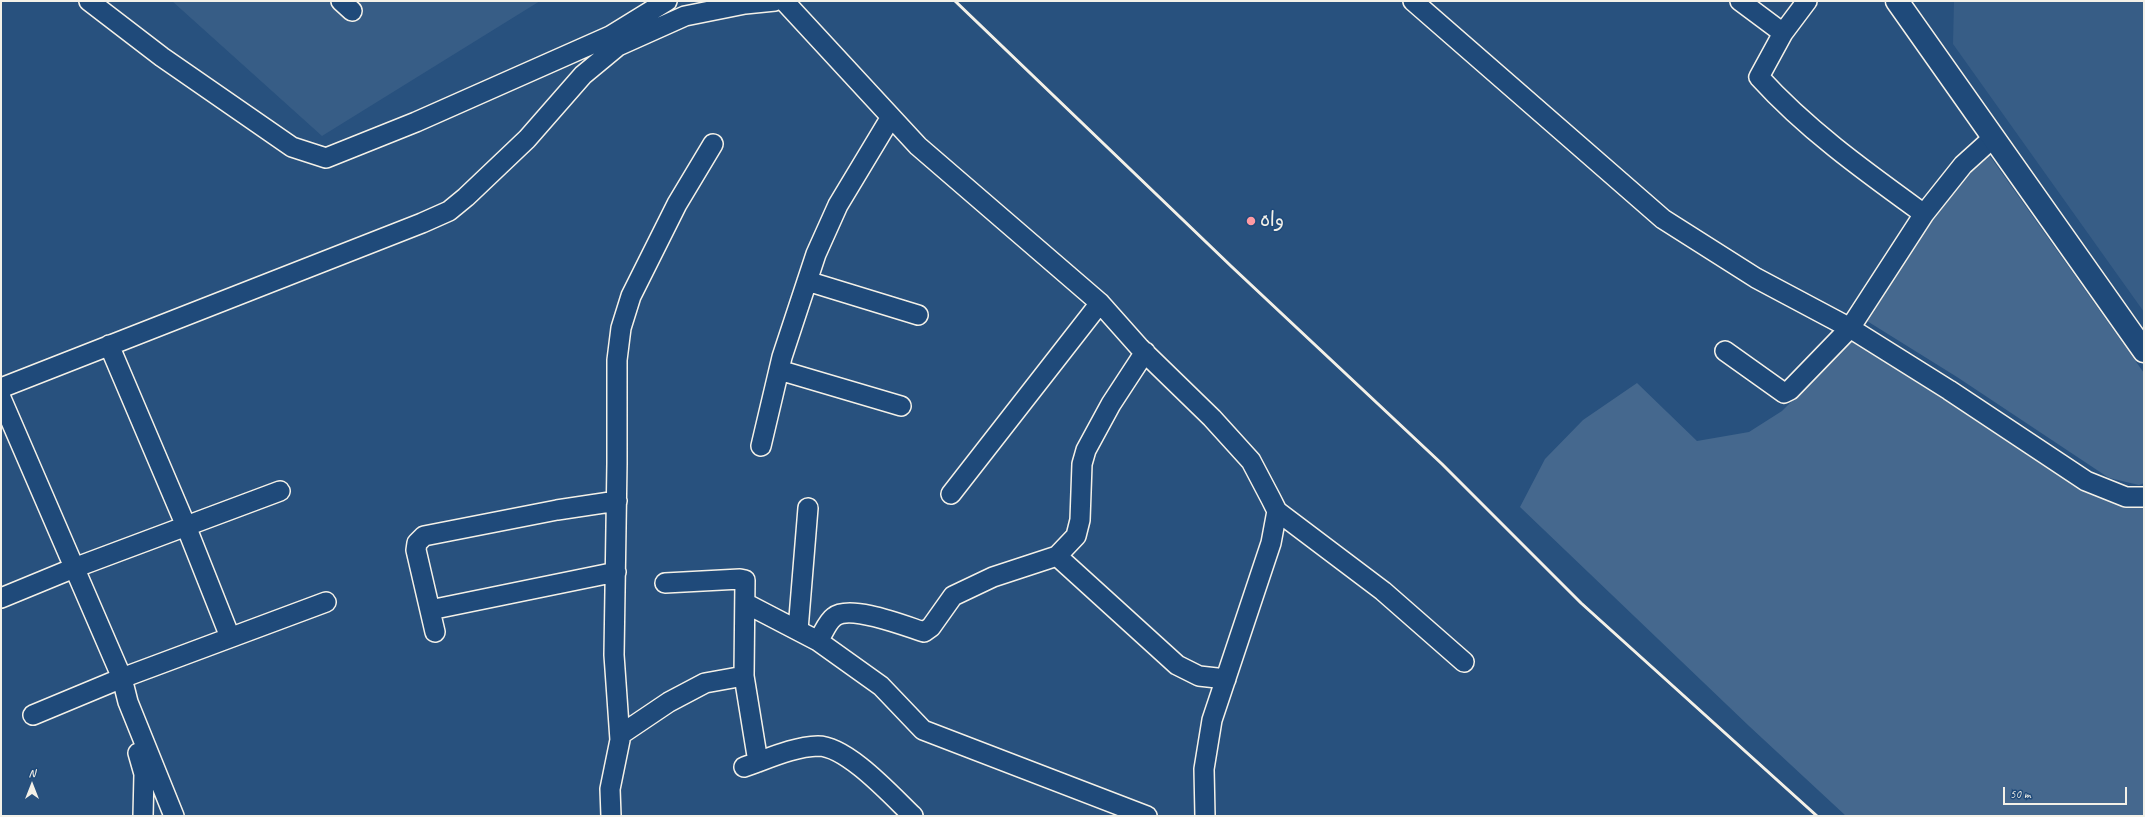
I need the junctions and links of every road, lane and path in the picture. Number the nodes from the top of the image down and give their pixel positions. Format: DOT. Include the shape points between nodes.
graph roads {
  1 [pos="89,1"];
  2 [pos="667,1"];
  3 [pos="775,1"];
  4 [pos="784,1"];
  5 [pos="1413,1"];
  6 [pos="1740,1"];
  7 [pos="1807,1"];
  8 [pos="1896,1"];
  9 [pos="1783,32"];
  10 [pos="891,118"];
  11 [pos="1994,137"];
  12 [pos="713,144"];
  13 [pos="1924,214"];
  14 [pos="807,281"];
  15 [pos="1100,303"];
  16 [pos="918,315"];
  17 [pos="1850,328"];
  18 [pos="109,345"];
  19 [pos="1725,351"];
  20 [pos="2144,351"];
  21 [pos="1145,352"];
  22 [pos="779,370"];
  23 [pos="1,388"];
  24 [pos="1,398"];
  25 [pos="901,406"];
  26 [pos="761,446"];
  27 [pos="280,491"];
  28 [pos="951,494"];
  29 [pos="2144,497"];
  30 [pos="617,501"];
  31 [pos="808,508"];
  32 [pos="1277,511"];
  33 [pos="186,526"];
  34 [pos="1057,556"];
  35 [pos="74,568"];
  36 [pos="616,572"];
  37 [pos="665,584"];
  38 [pos="1,598"];
  39 [pos="326,602"];
  40 [pos="746,603"];
  41 [pos="430,610"];
  42 [pos="798,630"];
  43 [pos="435,632"];
  44 [pos="230,637"];
  45 [pos="818,641"];
  46 [pos="1464,662"];
  47 [pos="744,676"];
  48 [pos="122,678"];
  49 [pos="1226,679"];
  50 [pos="128,702"];
  51 [pos="33,715"];
  52 [pos="620,735"];
  53 [pos="144,816"];
  54 [pos="174,816"];
  55 [pos="611,816"];
  56 [pos="913,816"];
  57 [pos="1147,816"];
  58 [pos="1205,816"];
  1 -- 2 [label="street" via="162,57 292,147 326,158 416,122 610,36"];
  3 -- 18 [label="street" via="685,16 618,46 583,75 527,139 449,211"];
  4 -- 10 [label="street"];
  5 -- 17 [label="street" via="1663,219 1756,278"];
  6 -- 9 [label="street"];
  7 -- 9 [label="street"];
  8 -- 11 [label="main road"];
  9 -- 13 [label="street" via="1759,76 1850,161"];
  10 -- 14 [label="street" via="838,206"];
  10 -- 15 [label="street" via="918,146"];
  11 -- 13 [label="street" via="1963,165"];
  11 -- 20 [label="main road"];
  12 -- 30 [label="street" via="677,204 631,296 621,328 616,360"];
  13 -- 17 [label="street"];
  14 -- 16 [label="street"];
  14 -- 22 [label="street"];
  15 -- 21 [label="street"];
  15 -- 28 [label="street"];
  17 -- 19 [label="street" via="1790,390 1784,393"];
  17 -- 29 [label="street" via="2086,481 2126,497"];
  18 -- 23 [label="street"];
  18 -- 33 [label="street"];
  21 -- 32 [label="street" via="1212,418 1251,461"];
  21 -- 34 [label="street" via="1111,404 1086,450 1082,464 1080,520 1076,536"];
  22 -- 25 [label="street"];
  22 -- 26 [label="street"];
  24 -- 35 [label="street"];
  27 -- 33 [label="street"];
  30 -- 36 [label="street"];
  30 -- 41 [label="street" via="424,536 417,542 416,550"];
  31 -- 42 [label="street"];
  32 -- 46 [label="street" via="1383,591"];
  32 -- 49 [label="street" via="1270,543"];
  33 -- 35 [label="street"];
  33 -- 44 [label="street"];
  34 -- 45 [label="street" via="993,577 953,596 931,627 924,632 866,615 844,613 833,618"];
  34 -- 49 [label="street" via="1177,665 1199,676"];
  35 -- 38 [label="street"];
  35 -- 48 [label="street"];
  36 -- 41 [label="street"];
  36 -- 52 [label="street" via="614,655"];
  37 -- 40 [label="street" via="745,580"];
  39 -- 44 [label="street"];
  40 -- 42 [label="street"];
  40 -- 47 [label="street"];
  41 -- 43 [label="street"];
  42 -- 45 [label="street"];
  44 -- 48 [label="street"];
  45 -- 57 [label="street" via="881,686 923,730"];
  47 -- 52 [label="street" via="705,683 669,702"];
  47 -- 56 [label="street" via="751,765 795,749 819,746 836,750 853,761"];
  48 -- 50 [label="street"];
  48 -- 51 [label="street"];
  49 -- 58 [label="street" via="1212,720 1204,769"];
  50 -- 53 [label="street" via="144,774"];
  50 -- 54 [label="street"];
  52 -- 55 [label="street" via="610,789"];
}
